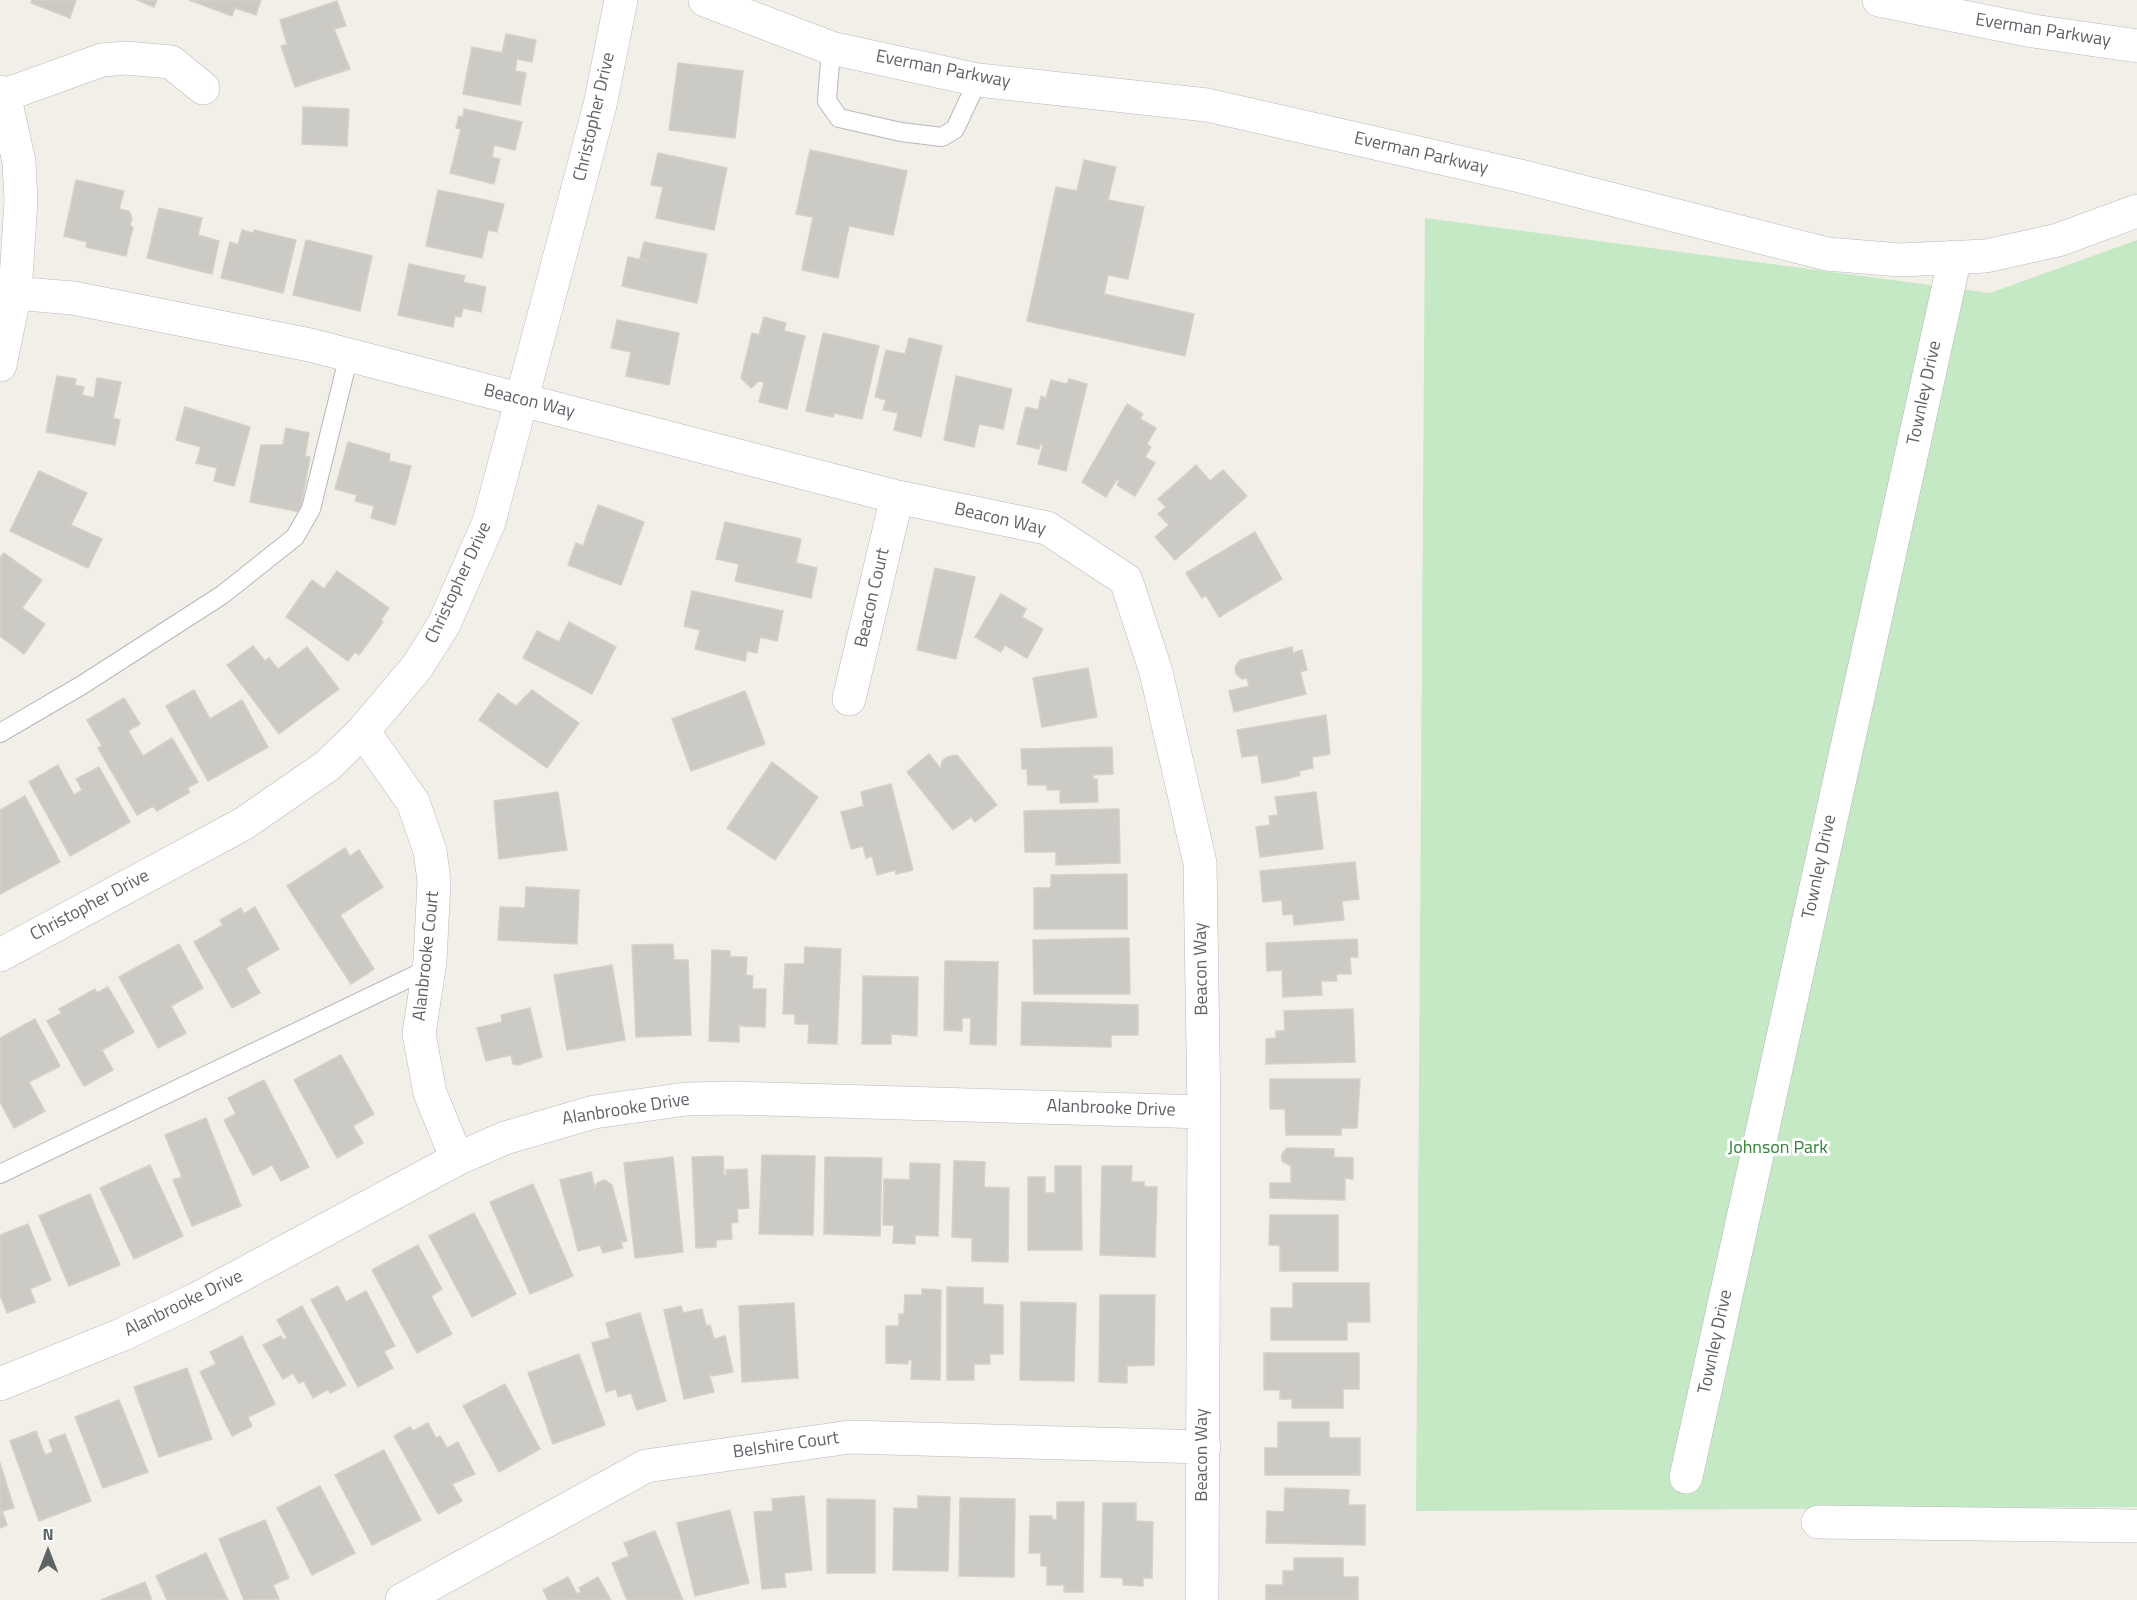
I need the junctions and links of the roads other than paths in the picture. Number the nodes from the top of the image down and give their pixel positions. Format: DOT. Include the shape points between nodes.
graph roads {
  1 [pos="621,0"];
  2 [pos="705,0"];
  3 [pos="1880,0"];
  4 [pos="2137,46"];
  5 [pos="831,48"];
  6 [pos="978,80"];
  7 [pos="203,88"];
  8 [pos="1,94"];
  9 [pos="2137,211"];
  10 [pos="1955,257"];
  11 [pos="8,292"];
  12 [pos="349,355"];
  13 [pos="0,364"];
  14 [pos="522,400"];
  15 [pos="897,497"];
  16 [pos="849,699"];
  17 [pos="363,731"];
  18 [pos="0,733"];
  19 [pos="0,955"];
  20 [pos="429,969"];
  21 [pos="1204,1112"];
  22 [pos="457,1159"];
  23 [pos="0,1174"];
  24 [pos="0,1384"];
  25 [pos="1204,1447"];
  26 [pos="1686,1477"];
  27 [pos="1818,1522"];
  28 [pos="2137,1527"];
  29 [pos="402,1600"];
  30 [pos="1202,1600"];
  1 -- 14 [label="street, Christopher Drive" via="600,105"];
  2 -- 5 [label="street, Everman Parkway"];
  3 -- 4 [label="street, Everman Parkway" via="2033,31"];
  5 -- 6 [label="street, Everman Parkway"];
  5 -- 6 [label="lane" via="827,101 839,118 901,132 942,137 955,129"];
  6 -- 10 [label="street, Everman Parkway" via="1207,105 1520,176 1827,255 1900,260"];
  7 -- 8 [label="street" via="171,62 126,58 102,60"];
  8 -- 11 [label="street" via="19,162 21,201"];
  9 -- 10 [label="street, Everman Parkway" via="2058,240 1986,256"];
  10 -- 26 [label="street, Townley Drive"];
  11 -- 12 [label="street, Beacon Way" via="73,298"];
  11 -- 13 [label="street"];
  12 -- 14 [label="street, Beacon Way"];
  12 -- 18 [label="lane" via="310,509 295,537 222,595"];
  14 -- 15 [label="street, Beacon Way"];
  14 -- 17 [label="street, Christopher Drive" via="489,522 444,624 417,667"];
  15 -- 16 [label="street, Beacon Court"];
  15 -- 21 [label="street, Beacon Way" via="1047,528 1126,580 1156,672 1200,863"];
  17 -- 19 [label="street, Christopher Drive" via="327,766 243,824"];
  17 -- 20 [label="street, Alanbrooke Court" via="413,802 430,851 434,881"];
  20 -- 22 [label="street, Alanbrooke Court" via="419,1034 430,1093"];
  20 -- 23 [label="lane"];
  21 -- 22 [label="street, Alanbrooke Drive" via="686,1099 594,1112 549,1123"];
  21 -- 25 [label="street, Beacon Way"];
  22 -- 24 [label="street, Alanbrooke Drive" via="193,1301"];
  25 -- 29 [label="street, Belshire Court" via="850,1437 646,1466"];
  25 -- 30 [label="street, Beacon Way"];
  27 -- 28 [label="street"];
}
